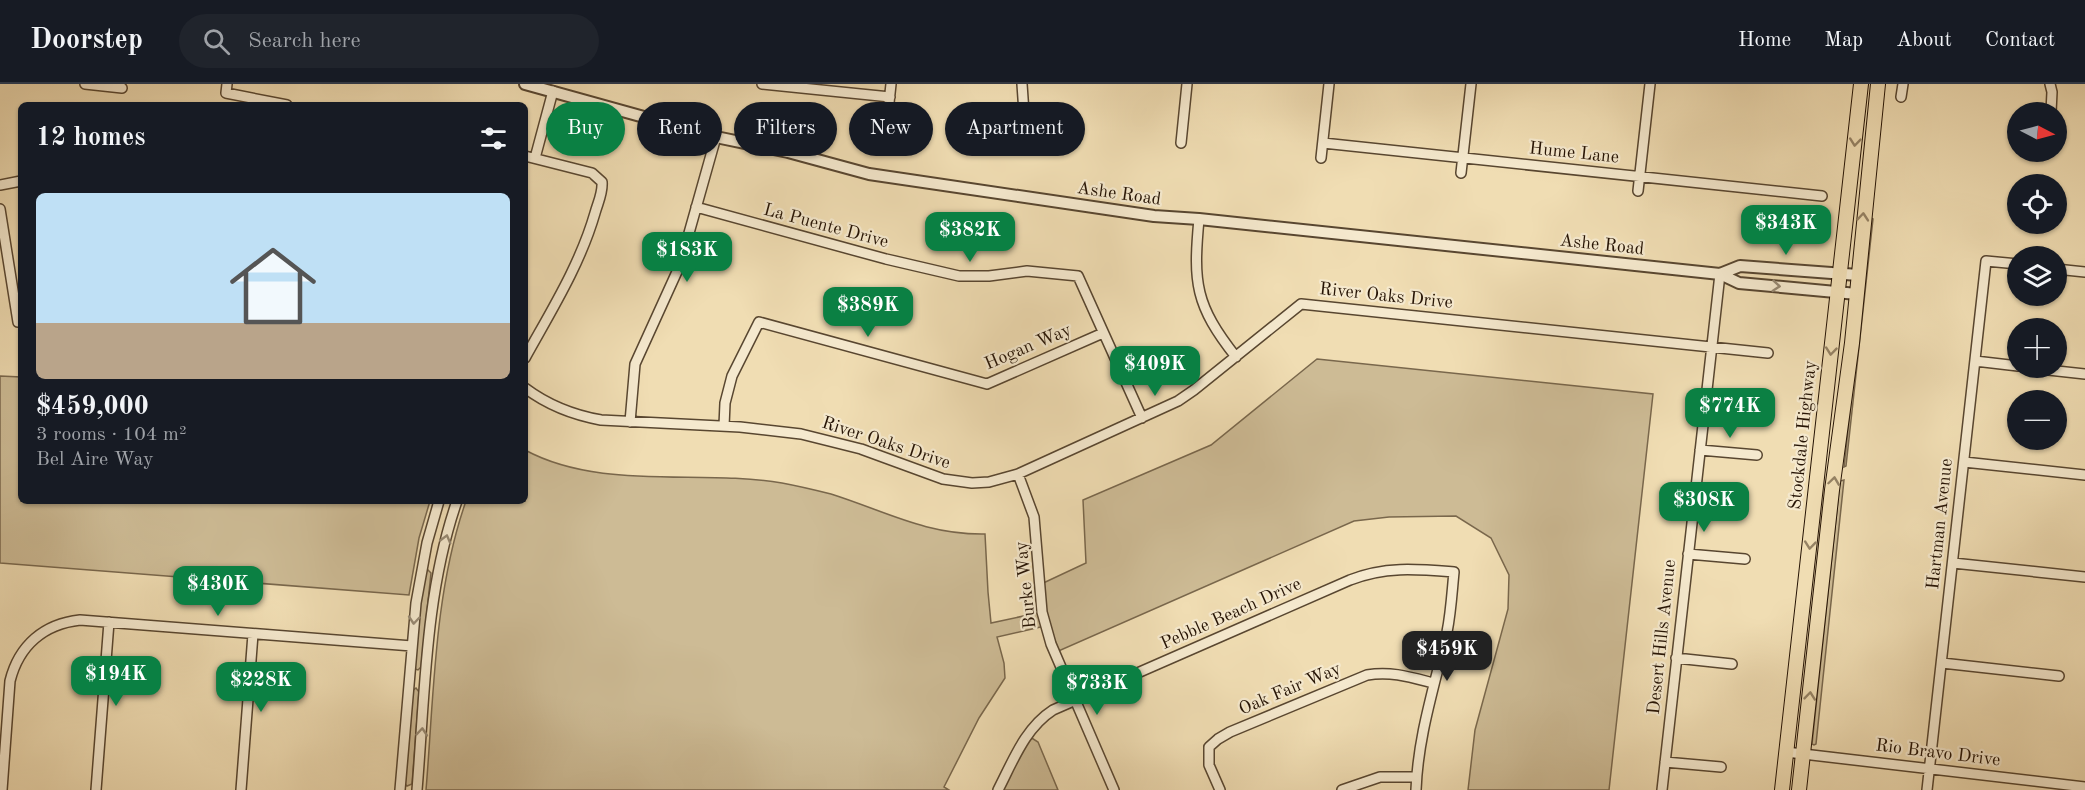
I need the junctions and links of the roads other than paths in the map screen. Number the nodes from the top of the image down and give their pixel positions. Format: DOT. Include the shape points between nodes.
graph roads {
  1 [pos="85,84"];
  2 [pos="227,84"];
  3 [pos="525,84"];
  4 [pos="762,84"];
  5 [pos="891,84"];
  6 [pos="1022,84"];
  7 [pos="1187,84"];
  8 [pos="1329,84"];
  9 [pos="1471,84"];
  10 [pos="1650,84"];
  11 [pos="1862,84"];
  12 [pos="1878,84"];
  13 [pos="1903,84"];
  14 [pos="2050,84"];
  15 [pos="122,88"];
  16 [pos="553,91"];
  17 [pos="1901,97"];
  18 [pos="890,98"];
  19 [pos="272,102"];
  20 [pos="889,102"];
  21 [pos="1023,102"];
  22 [pos="2052,102"];
  23 [pos="637,115"];
  24 [pos="722,138"];
  25 [pos="1181,143"];
  26 [pos="1323,143"];
  27 [pos="711,156"];
  28 [pos="530,157"];
  29 [pos="1321,158"];
  30 [pos="1463,158"];
  31 [pos="1461,172"];
  32 [pos="1640,176"];
  33 [pos="18,182"];
  34 [pos="0,185"];
  35 [pos="1638,191"];
  36 [pos="1821,195"];
  37 [pos="696,207"];
  38 [pos="0,209"];
  39 [pos="1199,219"];
  40 [pos="2007,263"];
  41 [pos="2067,270"];
  42 [pos="2085,272"];
  43 [pos="1720,274"];
  44 [pos="1839,274"];
  45 [pos="1858,275"];
  46 [pos="1837,293"];
  47 [pos="1857,294"];
  48 [pos="18,322"];
  49 [pos="1103,333"];
  50 [pos="1711,347"];
  51 [pos="528,352"];
  52 [pos="1768,353"];
  53 [pos="1236,357"];
  54 [pos="1975,362"];
  55 [pos="2007,365"];
  56 [pos="2067,372"];
  57 [pos="2085,374"];
  58 [pos="528,390"];
  59 [pos="1142,418"];
  60 [pos="630,422"];
  61 [pos="724,426"];
  62 [pos="1700,450"];
  63 [pos="1757,455"];
  64 [pos="1964,462"];
  65 [pos="1018,474"];
  66 [pos="2085,475"];
  67 [pos="437,504"];
  68 [pos="457,504"];
  69 [pos="1688,554"];
  70 [pos="423,559"];
  71 [pos="1745,559"];
  72 [pos="441,562"];
  73 [pos="1953,562"];
  74 [pos="2085,577"];
  75 [pos="109,622"];
  76 [pos="254,634"];
  77 [pos="412,646"];
  78 [pos="1676,658"];
  79 [pos="1942,663"];
  80 [pos="1732,664"];
  81 [pos="2059,676"];
  82 [pos="409,679"];
  83 [pos="426,679"];
  84 [pos="1433,683"];
  85 [pos="1075,700"];
  86 [pos="1786,752"];
  87 [pos="1803,754"];
  88 [pos="1665,762"];
  89 [pos="1722,767"];
  90 [pos="1930,769"];
  91 [pos="1416,777"];
  92 [pos="2030,785"];
  93 [pos="2085,787"];
  94 [pos="2,790"];
  95 [pos="96,790"];
  96 [pos="241,790"];
  97 [pos="400,790"];
  98 [pos="417,790"];
  99 [pos="998,790"];
  100 [pos="1114,790"];
  101 [pos="1220,790"];
  102 [pos="1342,790"];
  103 [pos="1416,790"];
  104 [pos="1662,790"];
  105 [pos="1782,790"];
  106 [pos="1799,790"];
  107 [pos="1928,790"];
  1 -- 15 [label="street"];
  2 -- 19 [label="street" via="226,93"];
  3 -- 16 [label="street, Ashe Road"];
  4 -- 18 [label="street"];
  5 -- 18 [label="street"];
  6 -- 21 [label="street"];
  7 -- 25 [label="street"];
  8 -- 26 [label="street"];
  9 -- 30 [label="street"];
  10 -- 32 [label="street"];
  11 -- 44 [label="main road, Stockdale Highway, one-way"];
  45 -- 12 [label="main road, Stockdale Highway, one-way"];
  13 -- 17 [label="street"];
  14 -- 22 [label="street"];
  16 -- 23 [label="street, Ashe Road"];
  16 -- 28 [label="street"];
  18 -- 20 [label="street"];
  24 -- 39 [label="street, Ashe Road" via="869,174 1154,216"];
  26 -- 29 [label="street"];
  26 -- 30 [label="street, Hume Lane"];
  27 -- 37 [label="street"];
  28 -- 51 [label="street" via="592,173 602,182 602,190 576,264"];
  30 -- 31 [label="street"];
  30 -- 32 [label="street, Hume Lane"];
  32 -- 35 [label="street"];
  32 -- 36 [label="street, Hume Lane"];
  33 -- 34 [label="street"];
  37 -- 49 [label="street, La Puente Drive" via="959,276 1027,271 1078,276"];
  37 -- 60 [label="street" via="680,265 634,364"];
  38 -- 48 [label="street"];
  39 -- 43 [label="street, Ashe Road"];
  39 -- 53 [label="street" via="1195,260 1199,292 1210,322"];
  40 -- 54 [label="street, Hartman Avenue" via="1986,261"];
  41 -- 42 [label="street"];
  43 -- 44 [label="street, Ashe Road" via="1740,266"];
  43 -- 46 [label="street, Ashe Road, one-way" via="1739,283"];
  43 -- 50 [label="street, Desert Hills Avenue"];
  44 -- 45 [label="street, Ashe Road"];
  44 -- 46 [label="main road, Stockdale Highway"];
  45 -- 47 [label="main road, Stockdale Highway"];
  46 -- 47 [label="street, Ashe Road"];
  46 -- 86 [label="main road, Stockdale Highway, one-way"];
  87 -- 47 [label="main road, Stockdale Highway, one-way"];
  49 -- 59 [label="street, La Puente Drive"];
  49 -- 61 [label="street, Hogan Way" via="987,384 759,322 732,376"];
  50 -- 52 [label="street, River Oaks Drive"];
  50 -- 53 [label="street, River Oaks Drive" via="1302,304"];
  50 -- 62 [label="street, Desert Hills Avenue"];
  53 -- 59 [label="street, River Oaks Drive" via="1178,401"];
  54 -- 55 [label="street"];
  54 -- 64 [label="street, Hartman Avenue"];
  56 -- 57 [label="street"];
  58 -- 60 [label="street, River Oaks Drive" via="567,412"];
  59 -- 65 [label="street, River Oaks Drive"];
  60 -- 61 [label="street, River Oaks Drive"];
  61 -- 65 [label="street, River Oaks Drive" via="771,429 832,440 957,482 989,482"];
  62 -- 63 [label="street"];
  62 -- 69 [label="street, Desert Hills Avenue"];
  64 -- 66 [label="street"];
  64 -- 73 [label="street, Hartman Avenue"];
  65 -- 85 [label="street, Burke Way" via="1034,517 1045,626"];
  67 -- 70 [label="street"];
  72 -- 68 [label="street, one-way"];
  69 -- 71 [label="street"];
  69 -- 78 [label="street, Desert Hills Avenue"];
  70 -- 72 [label="street"];
  70 -- 77 [label="street, one-way"];
  72 -- 83 [label="street"];
  73 -- 74 [label="street"];
  73 -- 79 [label="street, Hartman Avenue"];
  75 -- 76 [label="street"];
  75 -- 94 [label="street" via="80,620 55,625 35,638 19,657 10,681"];
  75 -- 95 [label="street"];
  76 -- 77 [label="street"];
  76 -- 96 [label="street"];
  77 -- 82 [label="street"];
  78 -- 80 [label="street"];
  78 -- 88 [label="street, Desert Hills Avenue"];
  79 -- 81 [label="street"];
  79 -- 90 [label="street, Hartman Avenue"];
  82 -- 83 [label="street"];
  82 -- 97 [label="street"];
  98 -- 83 [label="street, one-way"];
  84 -- 85 [label="street, Pebble Beach Drive" via="1446,632 1454,572 1391,569 1359,576"];
  84 -- 91 [label="street"];
  84 -- 101 [label="street, Oak Fair Way" via="1400,674 1367,675 1230,732 1209,747 1209,765"];
  85 -- 99 [label="street, Pebble Beach Drive" via="1035,724"];
  85 -- 100 [label="street, Burke Way"];
  86 -- 87 [label="street, Rio Bravo Drive"];
  86 -- 105 [label="main road, Stockdale Highway"];
  87 -- 90 [label="street, Rio Bravo Drive"];
  87 -- 106 [label="main road, Stockdale Highway"];
  88 -- 89 [label="street"];
  88 -- 104 [label="street, Desert Hills Avenue"];
  90 -- 92 [label="street, Rio Bravo Drive"];
  90 -- 107 [label="street, Hartman Avenue"];
  91 -- 102 [label="street" via="1380,777"];
  91 -- 103 [label="street"];
  92 -- 93 [label="street, Rio Bravo Drive"];
}
